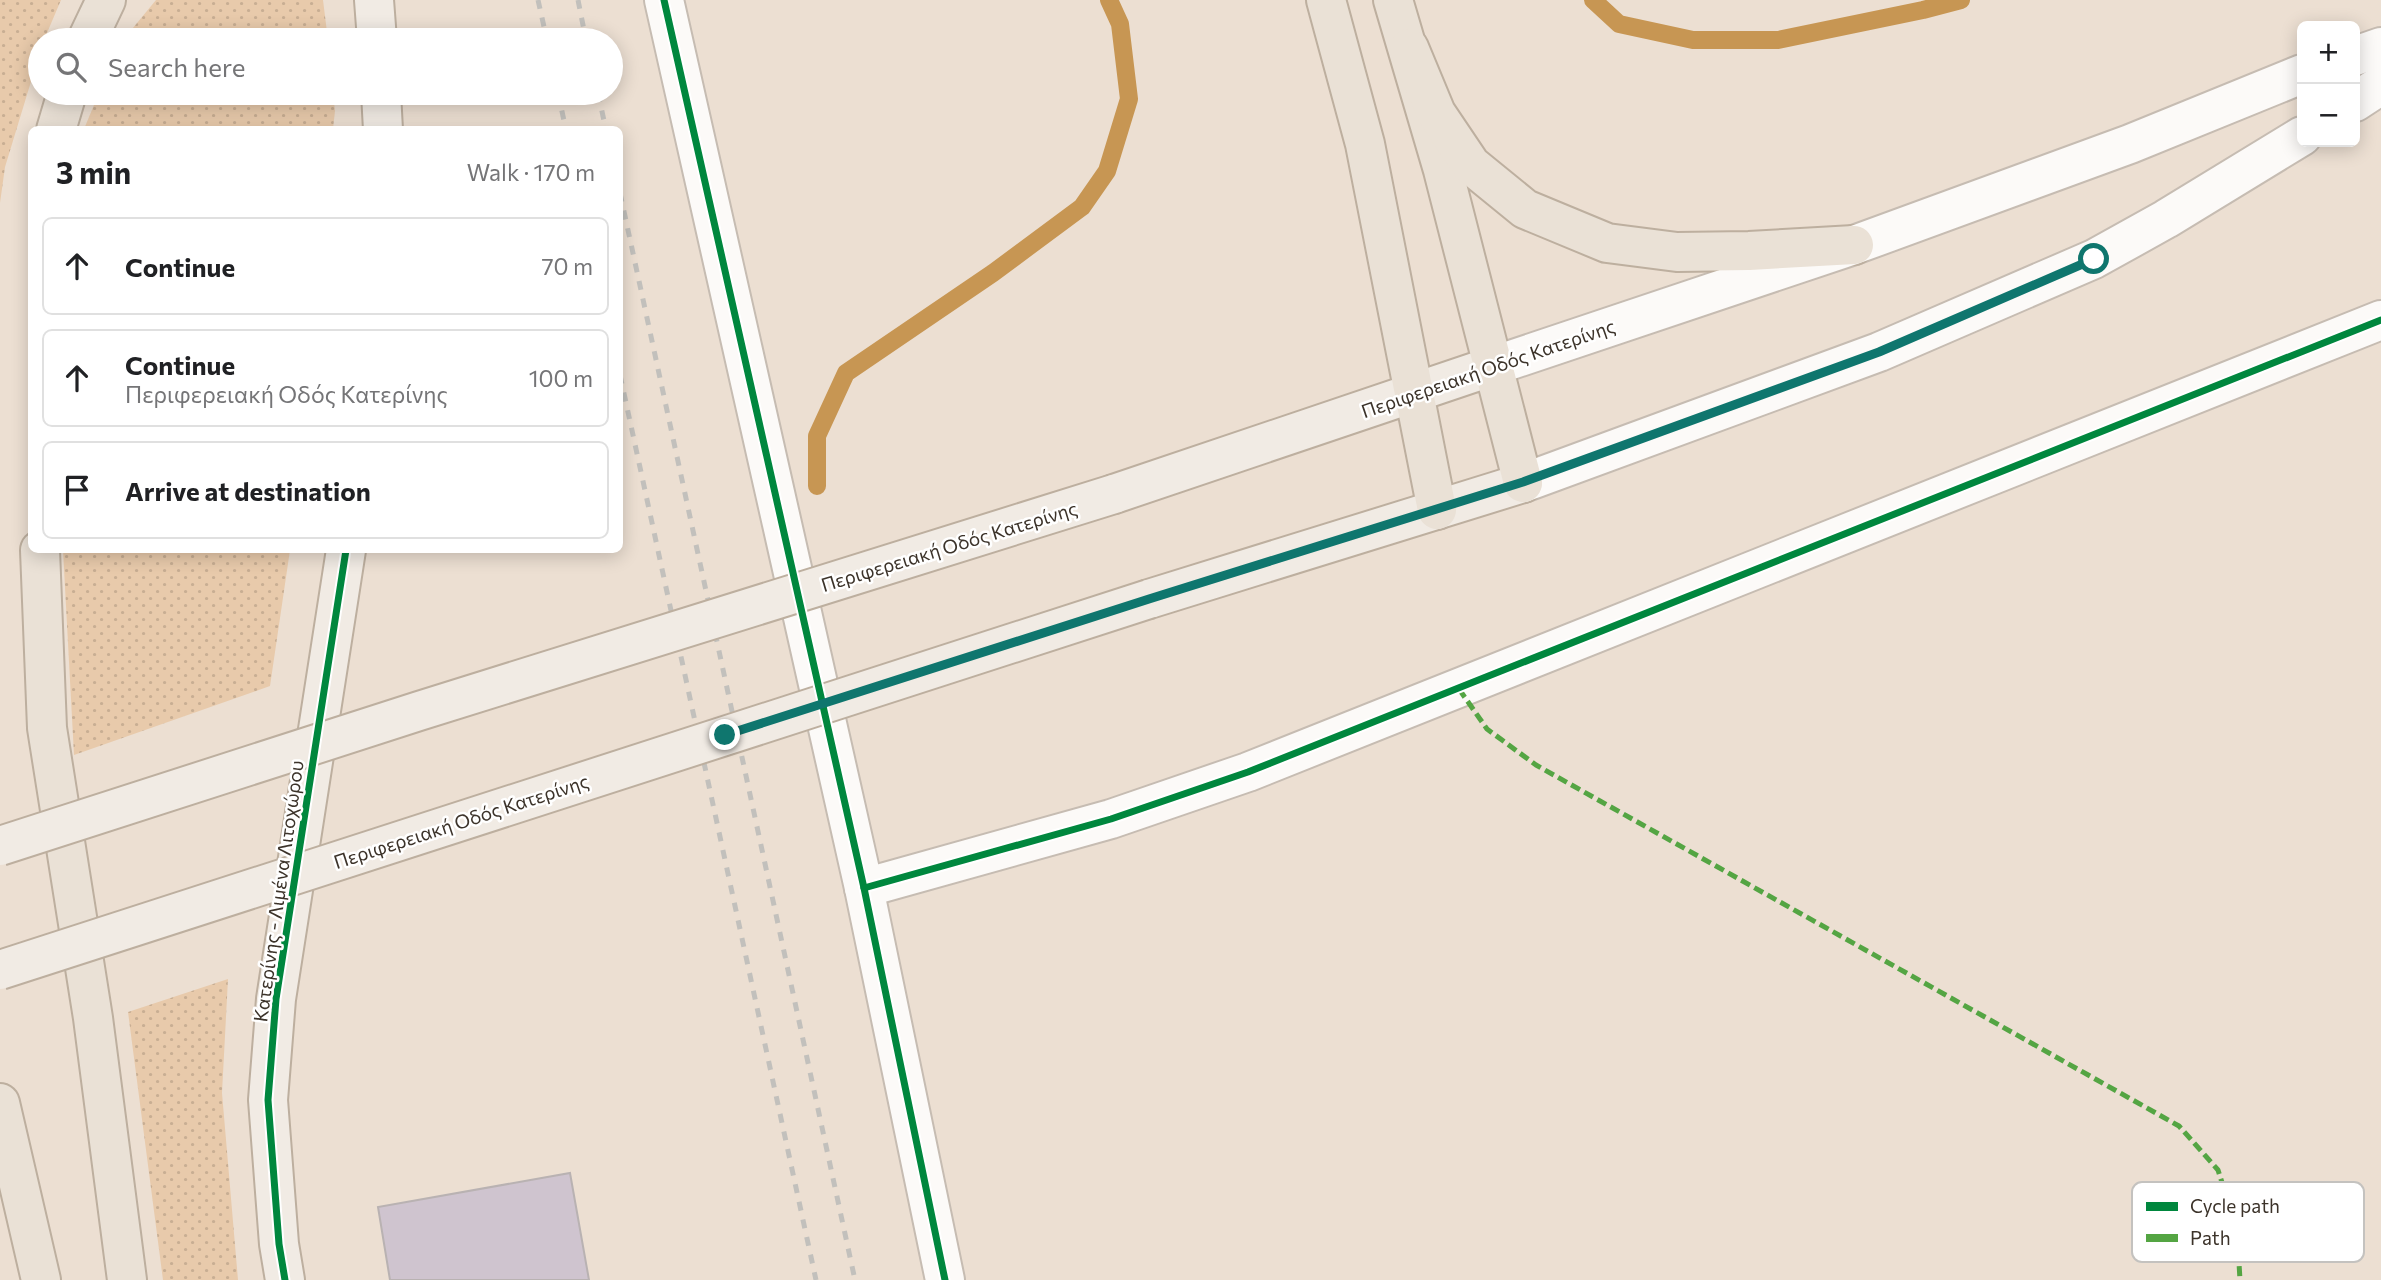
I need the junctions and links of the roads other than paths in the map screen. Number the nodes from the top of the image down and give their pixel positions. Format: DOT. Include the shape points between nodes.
graph roads {
  1 [pos="106,0"];
  2 [pos="374,0"];
  3 [pos="664,0"];
  4 [pos="1326,0"];
  5 [pos="1393,0"];
  6 [pos="93,28"];
  7 [pos="376,28"];
  8 [pos="2381,47"];
  9 [pos="1409,48"];
  10 [pos="2360,54"];
  11 [pos="2297,76"];
  12 [pos="2381,85"];
  13 [pos="2360,99"];
  14 [pos="63,105"];
  15 [pos="382,105"];
  16 [pos="57,126"];
  17 [pos="383,126"];
  18 [pos="2297,139"];
  19 [pos="1854,246"];
  20 [pos="2381,320"];
  21 [pos="1493,366"];
  22 [pos="1413,393"];
  23 [pos="1523,482"];
  24 [pos="1437,510"];
  25 [pos="40,553"];
  26 [pos="346,553"];
  27 [pos="0,846"];
  28 [pos="864,888"];
  29 [pos="0,970"];
  30 [pos="0,1103"];
  31 [pos="41,1280"];
  32 [pos="128,1280"];
  33 [pos="285,1280"];
  34 [pos="945,1280"];
  1 -- 6 [label="highway"];
  2 -- 7 [label="main road"];
  3 -- 28 [label="street"];
  4 -- 22 [label="highway" via="1365,144"];
  5 -- 9 [label="highway"];
  8 -- 10 [label="street"];
  9 -- 19 [label="highway" via="1436,113 1471,165 1525,209 1606,243 1676,252"];
  9 -- 21 [label="highway"];
  11 -- 19 [label="street, Περιφερειακή Οδός Κατερίνης" via="2130,144"];
  12 -- 13 [label="street"];
  14 -- 16 [label="highway"];
  15 -- 17 [label="main road"];
  18 -- 23 [label="street" via="2094,259 1879,352"];
  19 -- 21 [label="street, Περιφερειακή Οδός Κατερίνης"];
  20 -- 28 [label="street" via="1248,772 1111,819"];
  21 -- 22 [label="main road, Περιφερειακή Οδός Κατερίνης"];
  21 -- 23 [label="highway"];
  22 -- 24 [label="highway"];
  22 -- 27 [label="main road, Περιφερειακή Οδός Κατερίνης, bridge" via="1115,494"];
  23 -- 24 [label="main road, Περιφερειακή Οδός Κατερίνης"];
  24 -- 29 [label="main road, Περιφερειακή Οδός Κατερίνης, bridge"];
  25 -- 32 [label="highway" via="47,728"];
  26 -- 33 [label="main road, Κατερίνης - Λιμένα Λιτοχώρου" via="275,1012 268,1100"];
  28 -- 34 [label="street"];
  30 -- 31 [label="highway"];
}
